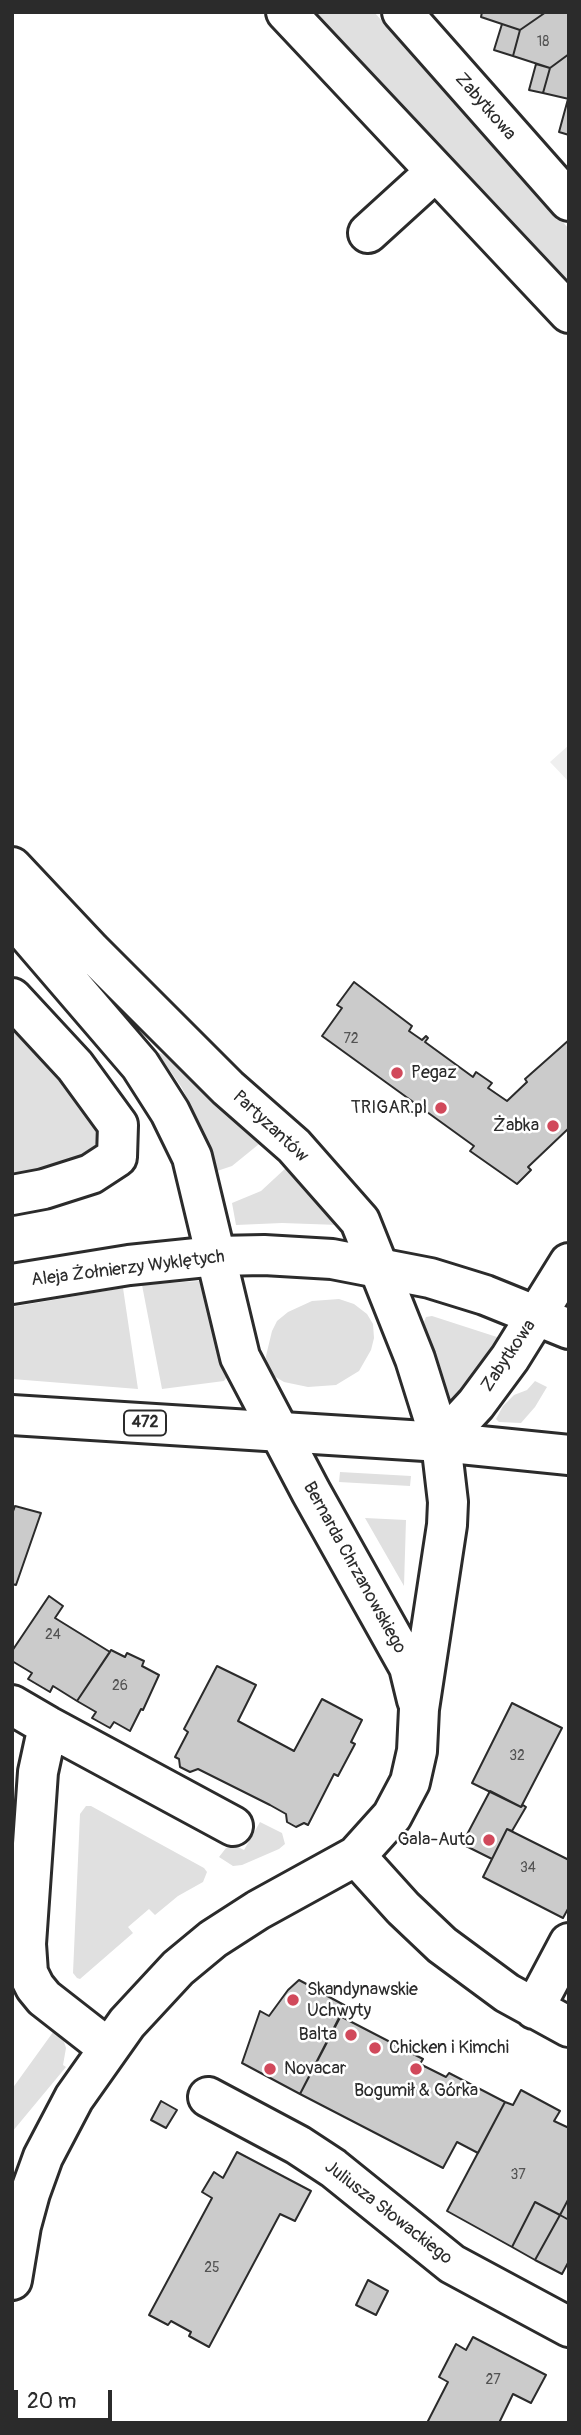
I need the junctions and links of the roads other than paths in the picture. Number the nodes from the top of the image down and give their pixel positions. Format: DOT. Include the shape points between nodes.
graph roads {
  1 [pos="286,12"];
  2 [pos="402,12"];
  3 [pos="435,172"];
  4 [pos="569,201"];
  5 [pos="368,233"];
  6 [pos="569,313"];
  7 [pos="12,867"];
  8 [pos="12,916"];
  9 [pos="12,998"];
  10 [pos="12,1195"];
  11 [pos="216,1256"];
  12 [pos="569,1264"];
  13 [pos="380,1268"];
  14 [pos="12,1284"];
  15 [pos="553,1322"];
  16 [pos="12,1415"];
  17 [pos="278,1432"];
  18 [pos="441,1442"];
  19 [pos="569,1455"];
  20 [pos="12,1705"];
  21 [pos="419,1709"];
  22 [pos="48,1727"];
  23 [pos="233,1826"];
  24 [pos="356,1856"];
  25 [pos="569,1943"];
  26 [pos="23,1995"];
  27 [pos="534,2009"];
  28 [pos="569,2027"];
  29 [pos="108,2048"];
  30 [pos="208,2096"];
  31 [pos="12,2280"];
  32 [pos="569,2327"];
  1 -- 3 [label="street"];
  2 -- 4 [label="street, Zabytkowa"];
  3 -- 5 [label="street"];
  3 -- 6 [label="street"];
  7 -- 13 [label="street, Partyzantów" via="228,1088 295,1146 360,1221"];
  8 -- 11 [label="street" via="140,1065 170,1112 192,1157"];
  9 -- 10 [label="street" via="75,1066 118,1125 117,1157 91,1174"];
  11 -- 13 [label="street, Aleja Żołnierzy Wyklętych" via="294,1256"];
  11 -- 14 [label="street, Aleja Żołnierzy Wyklętych"];
  11 -- 17 [label="street" via="240,1357"];
  12 -- 15 [label="street, Zabytkowa"];
  13 -- 15 [label="street, Aleja Żołnierzy Wyklętych" via="485,1295"];
  13 -- 18 [label="street, Partyzantów"];
  15 -- 18 [label="street, Zabytkowa" via="510,1358"];
  16 -- 17 [label="street, 472"];
  17 -- 18 [label="street, 472"];
  17 -- 21 [label="street, Bernarda Chrzanowskiego" via="409,1667"];
  18 -- 19 [label="street, 472"];
  18 -- 21 [label="street, Bernarda Chrzanowskiego" via="447,1525"];
  20 -- 22 [label="street"];
  21 -- 24 [label="street, Bernarda Chrzanowskiego" via="410,1782 392,1815"];
  22 -- 23 [label="street"];
  22 -- 26 [label="street" via="38,1772 28,1973"];
  24 -- 27 [label="street" via="442,1945"];
  24 -- 29 [label="street, Bernarda Chrzanowskiego" via="213,1939 162,1984"];
  25 -- 27 [label="street"];
  26 -- 29 [label="street" via="58,2011"];
  27 -- 28 [label="street"];
  29 -- 31 [label="street, Bernarda Chrzanowskiego" via="74,2098 43,2157 21,2226"];
  30 -- 32 [label="street, Juliusza Słowackiego" via="333,2168 452,2264"];
}
